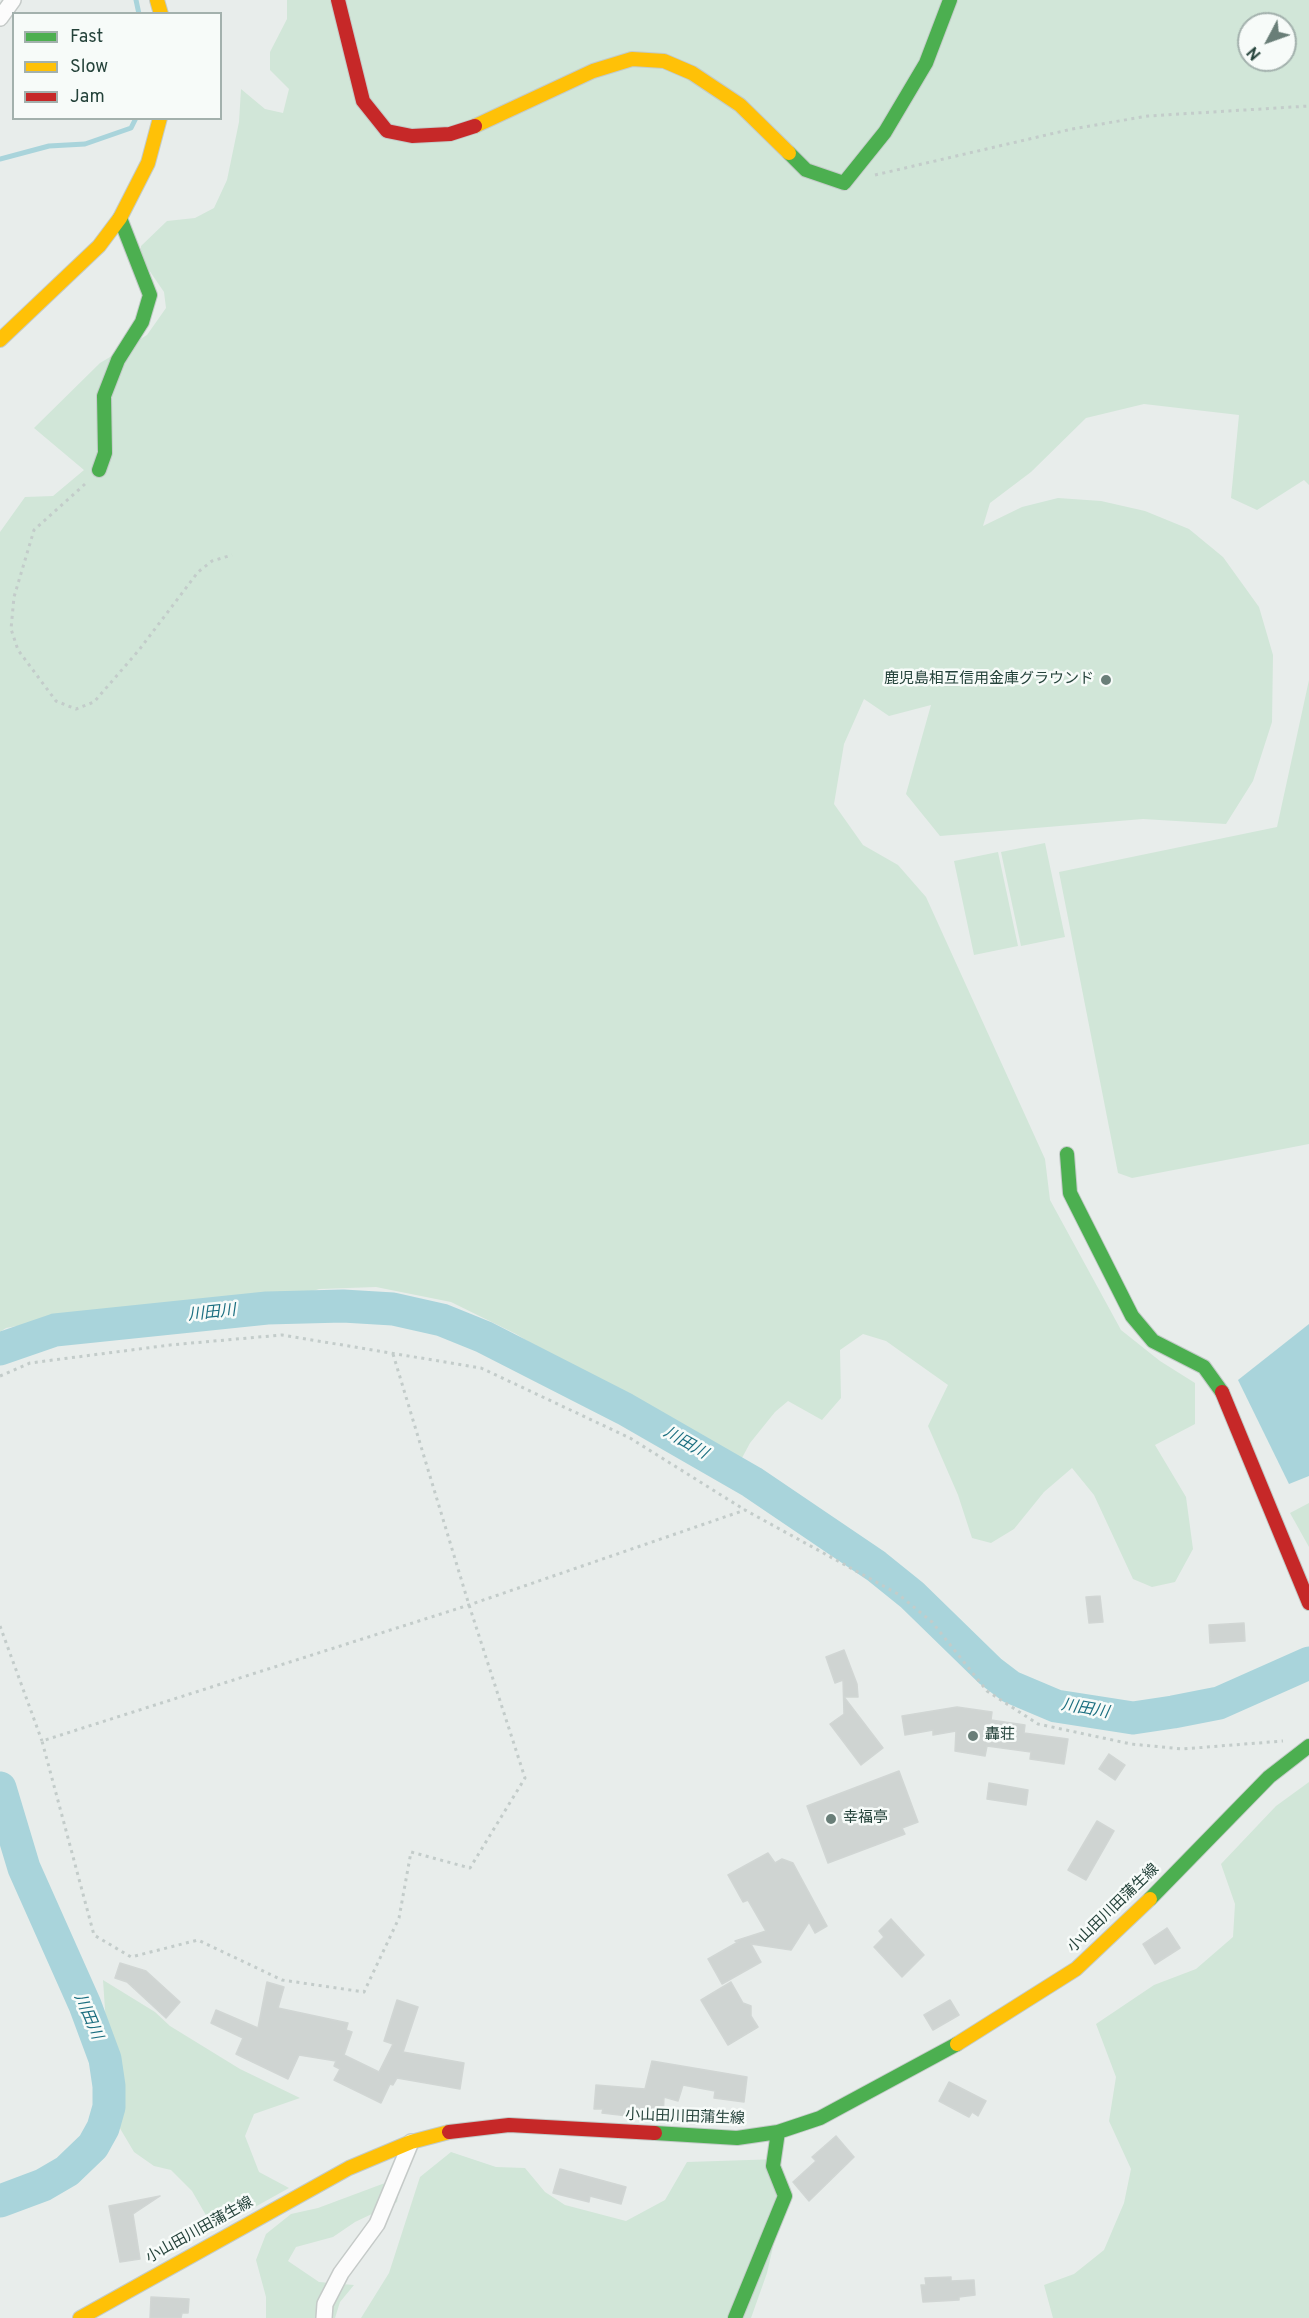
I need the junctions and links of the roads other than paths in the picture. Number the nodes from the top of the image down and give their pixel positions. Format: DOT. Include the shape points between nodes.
graph roads {
  1 [pos="13,0"];
  2 [pos="338,0"];
  3 [pos="950,0"];
  4 [pos="0,18"];
  5 [pos="159,120"];
  6 [pos="120,218"];
  7 [pos="0,340"];
  8 [pos="99,470"];
  9 [pos="1067,1154"];
  10 [pos="1309,1603"];
  11 [pos="1309,1746"];
  12 [pos="778,2132"];
  13 [pos="411,2142"];
  14 [pos="80,2318"];
  15 [pos="324,2318"];
  16 [pos="735,2318"];
  1 -- 4 [label="street"];
  2 -- 3 [label="street" via="363,101 387,131 412,136 450,134 485,122 593,71 633,59 664,61 692,73 740,105 806,170 844,183 885,132 926,63"];
  5 -- 6 [label="street" via="148,163"];
  6 -- 7 [label="street" via="99,246"];
  6 -- 8 [label="street" via="150,296 142,322 118,360 104,396 105,453"];
  9 -- 10 [label="street" via="1070,1193 1132,1316 1153,1341 1204,1367 1222,1393"];
  11 -- 12 [label="street, 小山田川田蒲生線" via="1269,1777 1113,1936 1062,1979 868,2094 820,2118"];
  12 -- 13 [label="street, 小山田川田蒲生線" via="701,2138 509,2125 452,2131"];
  12 -- 16 [label="street" via="773,2166 785,2196"];
  13 -- 14 [label="street, 小山田川田蒲生線" via="349,2168"];
  13 -- 15 [label="street" via="377,2224 341,2272"];
}
